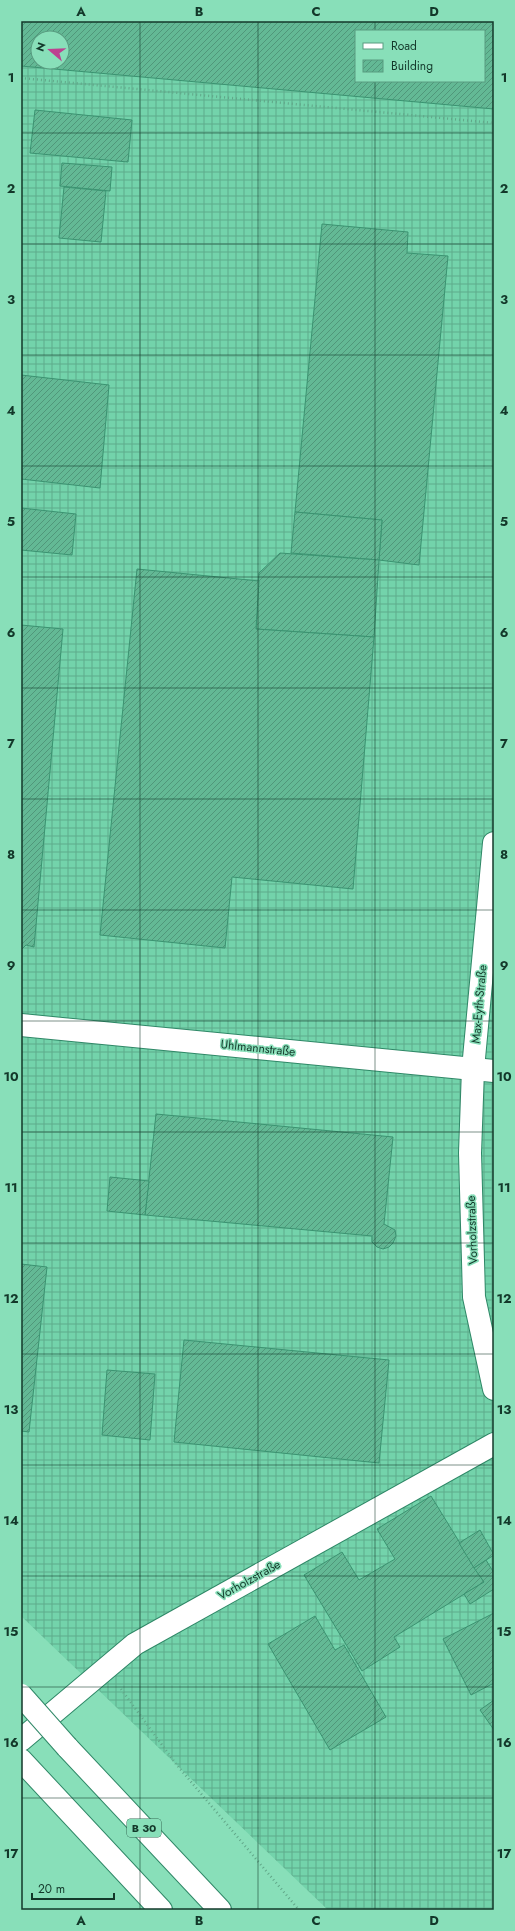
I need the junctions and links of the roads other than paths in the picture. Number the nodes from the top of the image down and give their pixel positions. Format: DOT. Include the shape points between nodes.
graph roads {
  1 [pos="494,843"];
  2 [pos="21,1025"];
  3 [pos="472,1069"];
  4 [pos="494,1071"];
  5 [pos="494,1389"];
  6 [pos="494,1444"];
  7 [pos="21,1695"];
  8 [pos="21,1740"];
  9 [pos="21,1760"];
  10 [pos="161,1910"];
  11 [pos="220,1910"];
  1 -- 3 [label="main road, Max-Eyth-Straße"];
  2 -- 3 [label="main road, Uhlmannstraße"];
  3 -- 4 [label="main road, Uhlmannstraße"];
  3 -- 5 [label="main road, Vorholzstraße" via="470,1153 474,1297"];
  6 -- 8 [label="main road, Vorholzstraße" via="135,1644"];
  7 -- 11 [label="main road, B 30, bridge"];
  9 -- 10 [label="main road"];
}
